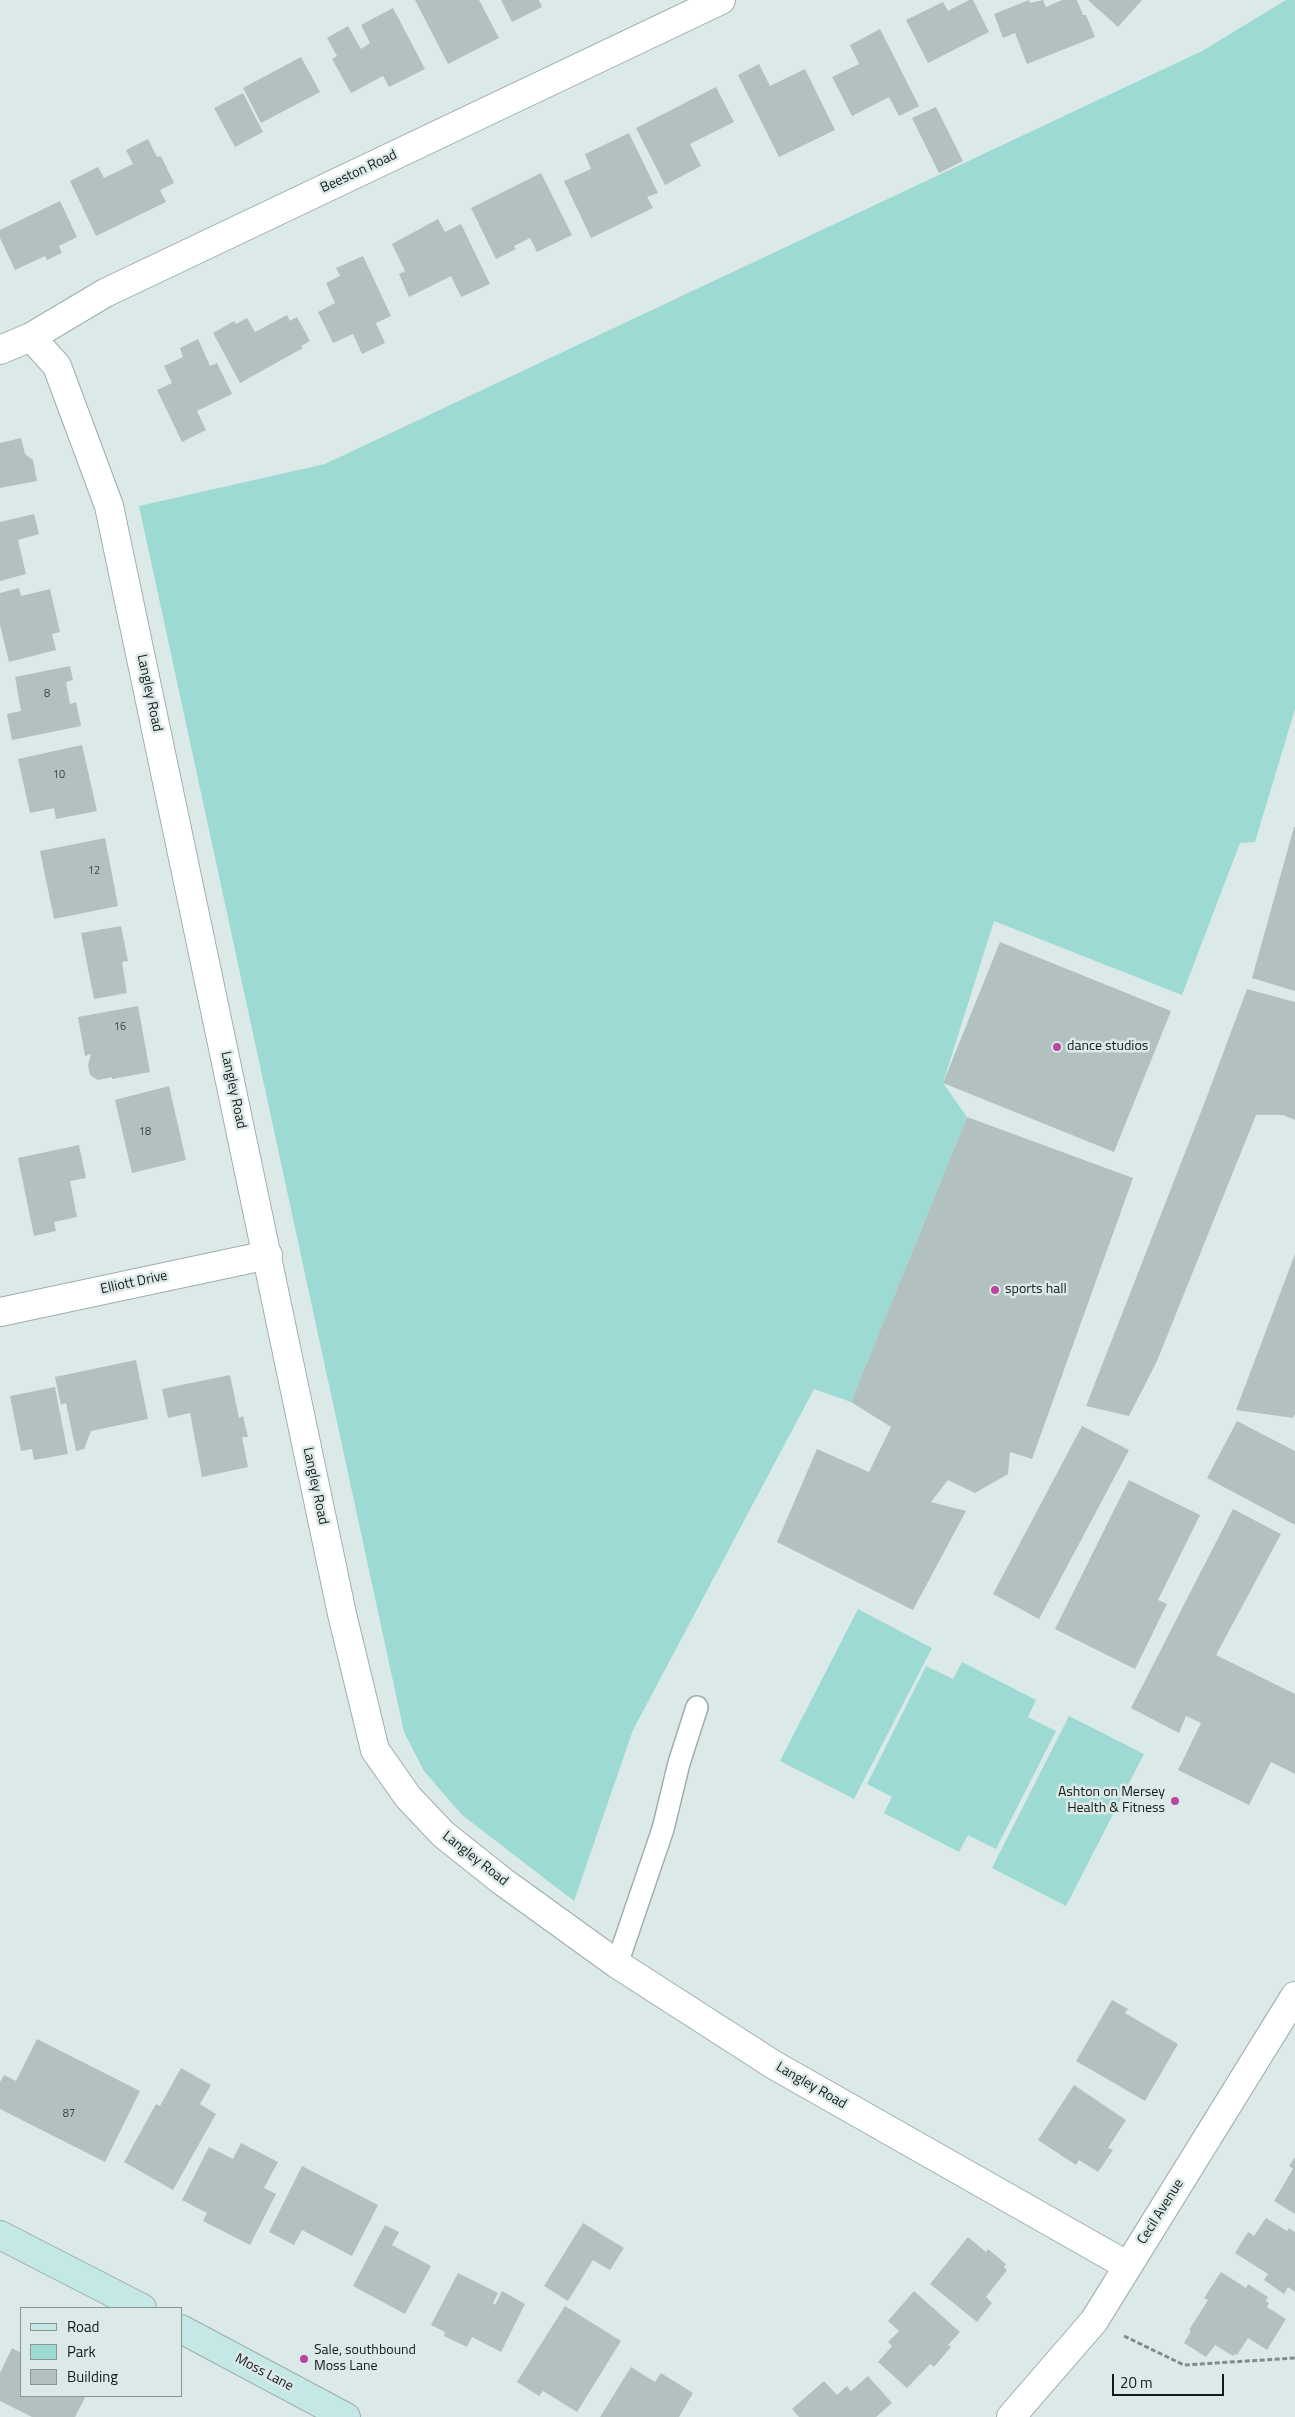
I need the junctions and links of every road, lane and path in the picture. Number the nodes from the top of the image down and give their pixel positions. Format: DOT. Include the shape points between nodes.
graph roads {
  1 [pos="718,1"];
  2 [pos="31,337"];
  3 [pos="0,350"];
  4 [pos="268,1255"];
  5 [pos="0,1312"];
  6 [pos="697,1707"];
  7 [pos="617,1964"];
  8 [pos="1295,1996"];
  9 [pos="0,2235"];
  10 [pos="1128,2266"];
  11 [pos="140,2307"];
  12 [pos="1094,2321"];
  13 [pos="182,2330"];
  14 [pos="1295,2358"];
  15 [pos="346,2417"];
  16 [pos="1011,2417"];
  1 -- 2 [label="street, Beeston Road" via="104,293"];
  2 -- 3 [label="street, Beeston Road"];
  2 -- 4 [label="street, Langley Road" via="57,366 109,506"];
  4 -- 5 [label="street, Elliott Drive"];
  4 -- 7 [label="street, Langley Road" via="342,1614 375,1750 408,1797 443,1834"];
  6 -- 7 [label="lane" via="663,1829"];
  7 -- 10 [label="street, Langley Road" via="774,2065"];
  8 -- 10 [label="street, Cecil Avenue"];
  9 -- 11 [label="street"];
  10 -- 12 [label="street, Cecil Avenue"];
  12 -- 14 [label="path" via="1184,2365"];
  12 -- 16 [label="street, Cecil Avenue"];
  13 -- 15 [label="street, Moss Lane"];
}
